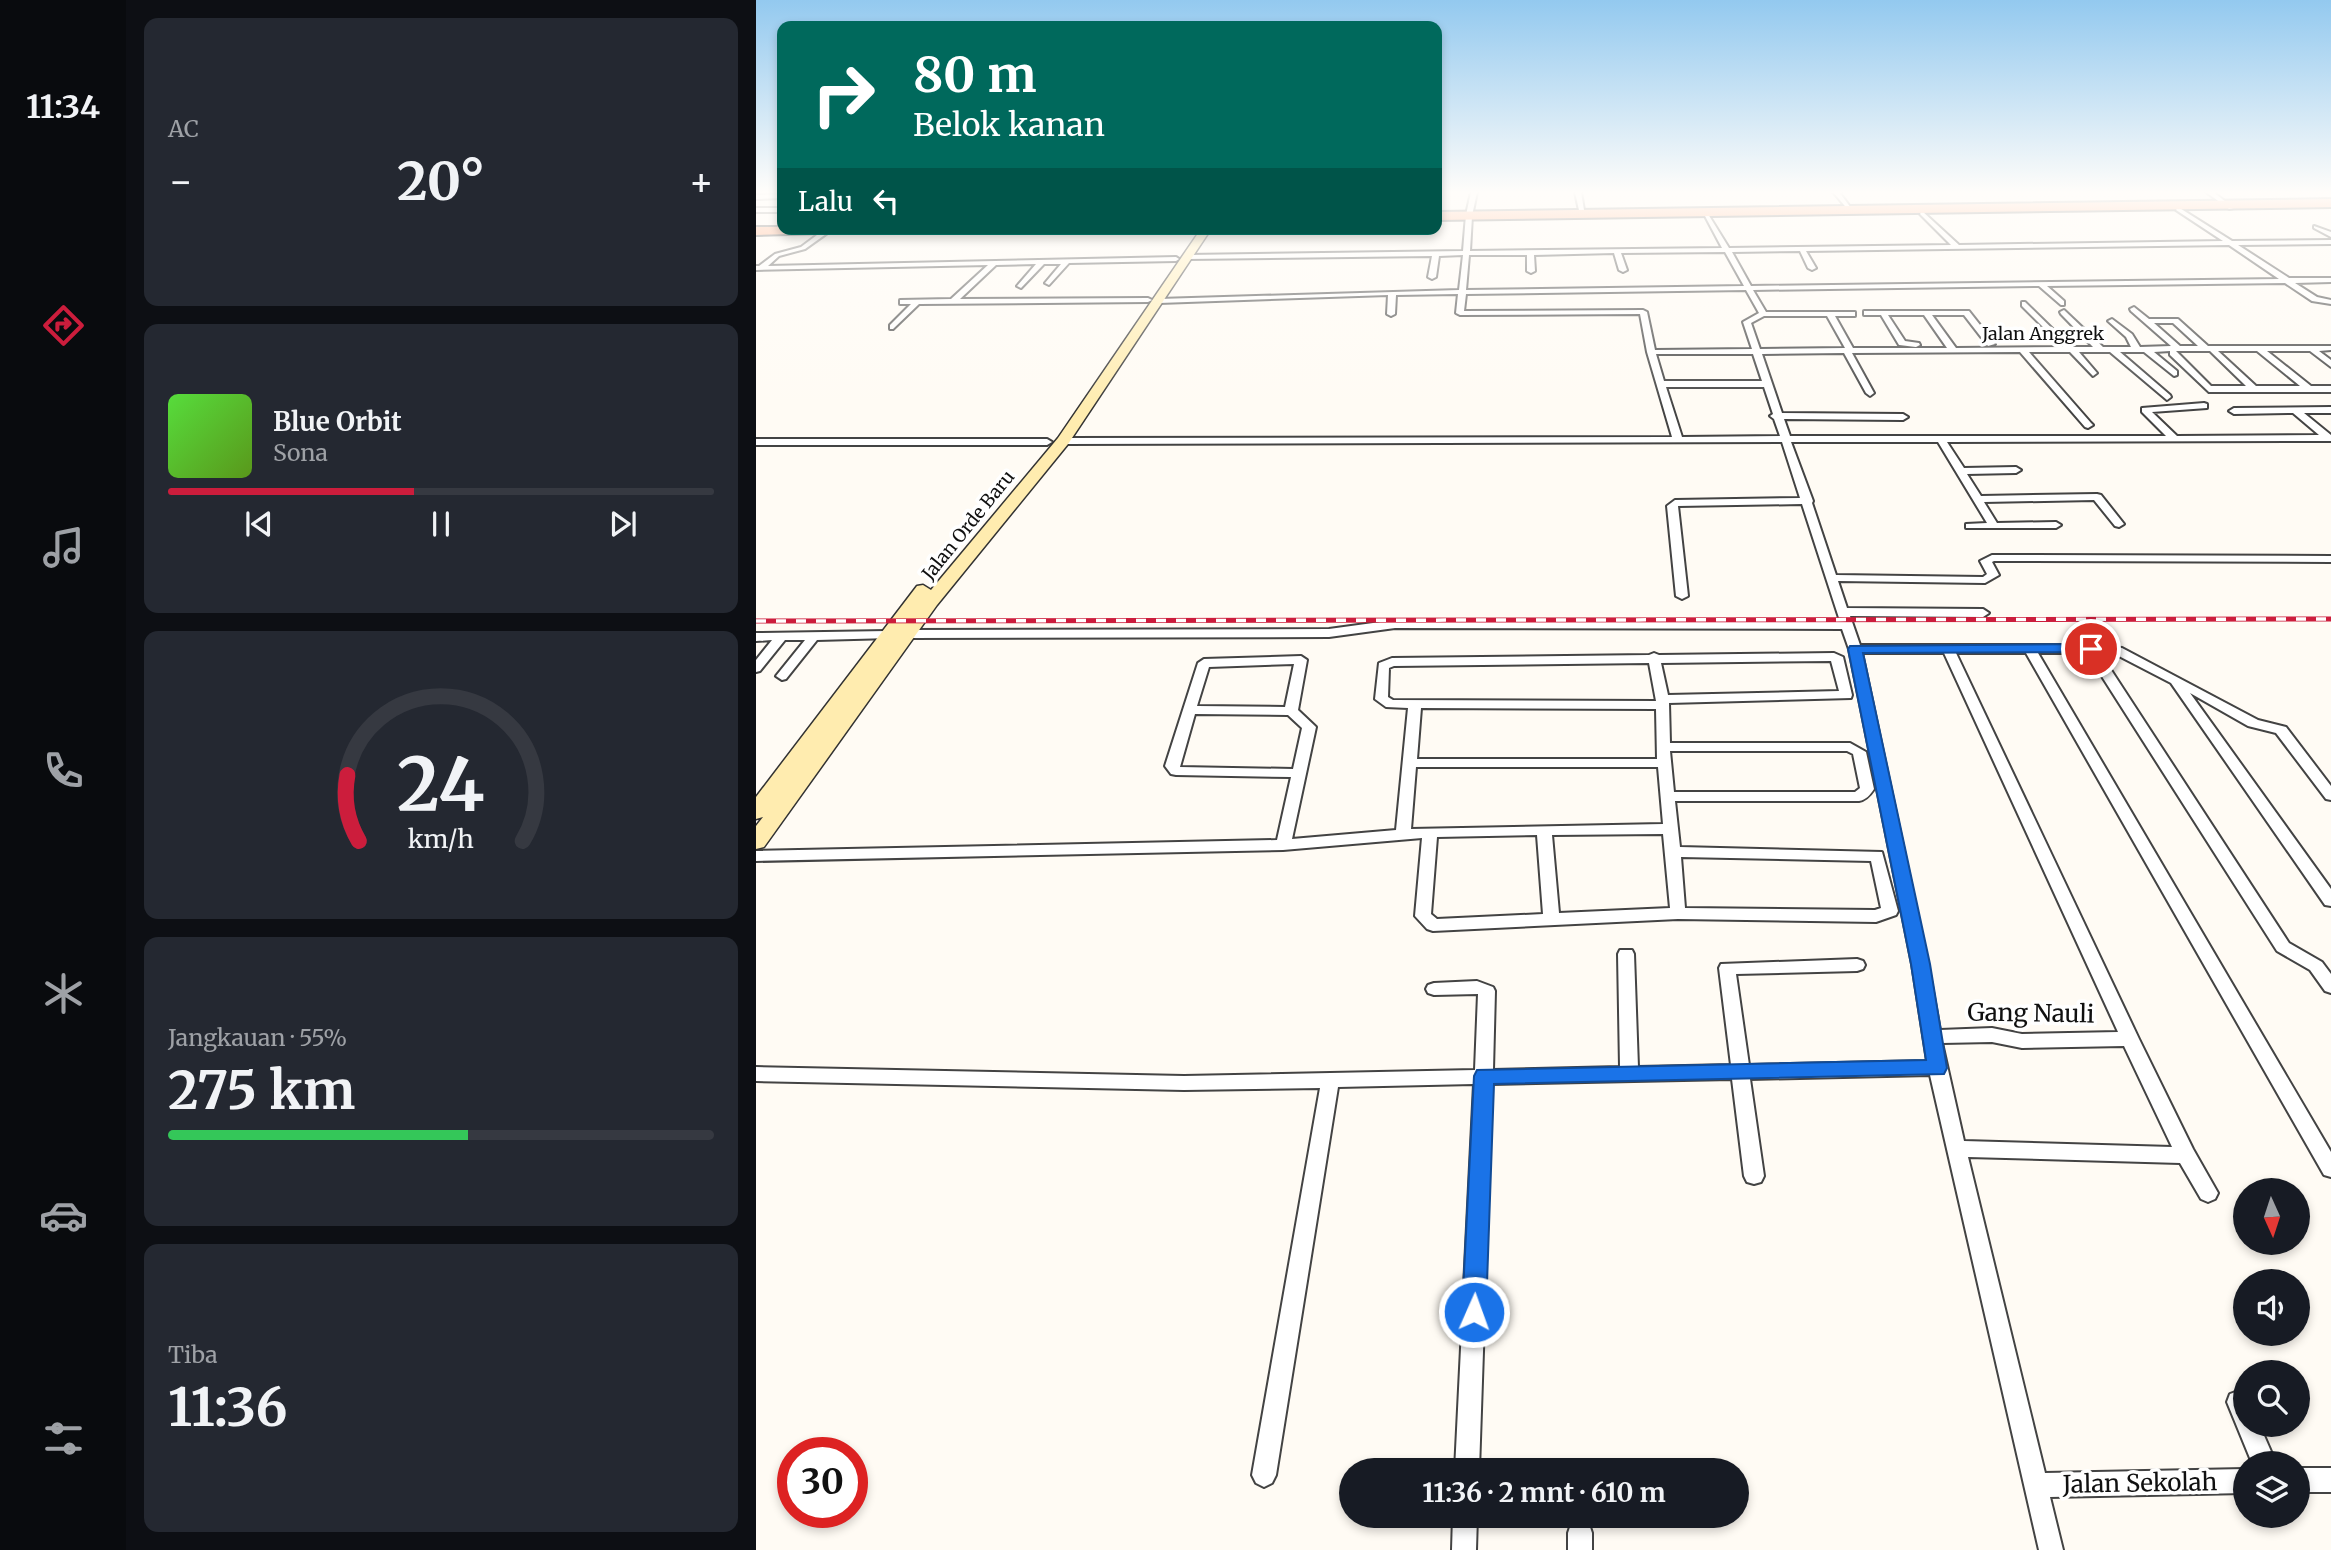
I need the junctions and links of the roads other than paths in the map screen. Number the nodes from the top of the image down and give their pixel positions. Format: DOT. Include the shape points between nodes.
graph roads {
  1 [pos="903,264"];
  2 [pos="993,264"];
  3 [pos="1040,264"];
  4 [pos="1064,264"];
  5 [pos="1133,264"];
  6 [pos="1178,264"];
  7 [pos="1434,264"];
  8 [pos="1465,264"];
  9 [pos="1531,264"];
  10 [pos="1621,264"];
  11 [pos="1737,264"];
  12 [pos="1810,264"];
  13 [pos="2261,264"];
  14 [pos="759,268"];
  15 [pos="1130,268"];
  16 [pos="1812,268"];
  17 [pos="1623,270"];
  18 [pos="1531,271"];
  19 [pos="1432,277"];
  20 [pos="2331,280"];
  21 [pos="2286,281"];
  22 [pos="1049,283"];
  23 [pos="2041,284"];
  24 [pos="1992,285"];
  25 [pos="1021,286"];
  26 [pos="1751,288"];
  27 [pos="1460,292"];
  28 [pos="1392,293"];
  29 [pos="2308,294"];
  30 [pos="2331,294"];
  31 [pos="2003,298"];
  32 [pos="1153,300"];
  33 [pos="903,302"];
  34 [pos="917,302"];
  35 [pos="953,302"];
  36 [pos="2331,302"];
  37 [pos="2025,304"];
  38 [pos="2134,309"];
  39 [pos="1867,313"];
  40 [pos="1883,313"];
  41 [pos="1926,313"];
  42 [pos="1391,314"];
  43 [pos="1763,314"];
  44 [pos="1830,314"];
  45 [pos="1852,314"];
  46 [pos="2112,321"];
  47 [pos="2147,321"];
  48 [pos="893,327"];
  49 [pos="1952,347"];
  50 [pos="2177,348"];
  51 [pos="2022,349"];
  52 [pos="2070,349"];
  53 [pos="2100,349"];
  54 [pos="2112,349"];
  55 [pos="2141,349"];
  56 [pos="2331,349"];
  57 [pos="1848,350"];
  58 [pos="2210,350"];
  59 [pos="2260,350"];
  60 [pos="1756,351"];
  61 [pos="2314,351"];
  62 [pos="1651,352"];
  63 [pos="2331,364"];
  64 [pos="2093,373"];
  65 [pos="2174,373"];
  66 [pos="1661,384"];
  67 [pos="1768,384"];
  68 [pos="2309,389"];
  69 [pos="2331,389"];
  70 [pos="2255,390"];
  71 [pos="1870,393"];
  72 [pos="2167,397"];
  73 [pos="2204,406"];
  74 [pos="2295,410"];
  75 [pos="2331,410"];
  76 [pos="2234,411"];
  77 [pos="1775,415"];
  78 [pos="1902,417"];
  79 [pos="2088,425"];
  80 [pos="2174,438"];
  81 [pos="2330,438"];
  82 [pos="1785,439"];
  83 [pos="1941,439"];
  84 [pos="1678,440"];
  85 [pos="1055,441"];
  86 [pos="756,442"];
  87 [pos="2016,470"];
  88 [pos="1961,471"];
  89 [pos="1012,491"];
  90 [pos="1977,499"];
  91 [pos="1808,501"];
  92 [pos="2119,524"];
  93 [pos="2056,525"];
  94 [pos="1970,526"];
  95 [pos="1994,526"];
  96 [pos="2331,559"];
  97 [pos="1832,578"];
  98 [pos="1682,596"];
  99 [pos="1983,613"];
  100 [pos="1845,618"];
  101 [pos="908,634"];
  102 [pos="887,635"];
  103 [pos="756,636"];
  104 [pos="782,636"];
  105 [pos="814,636"];
  106 [pos="1948,648"];
  107 [pos="1855,649"];
  108 [pos="2030,649"];
  109 [pos="2091,649"];
  110 [pos="1654,657"];
  111 [pos="756,668"];
  112 [pos="782,676"];
  113 [pos="2176,683"];
  114 [pos="1662,702"];
  115 [pos="1415,704"];
  116 [pos="1189,710"];
  117 [pos="1292,711"];
  118 [pos="1663,747"];
  119 [pos="1410,763"];
  120 [pos="1665,763"];
  121 [pos="1300,773"];
  122 [pos="2331,774"];
  123 [pos="2315,775"];
  124 [pos="1668,796"];
  125 [pos="2331,796"];
  126 [pos="756,812"];
  127 [pos="1670,829"];
  128 [pos="1544,830"];
  129 [pos="1430,832"];
  130 [pos="1403,836"];
  131 [pos="756,842"];
  132 [pos="1283,845"];
  133 [pos="1673,852"];
  134 [pos="756,856"];
  135 [pos="2331,901"];
  136 [pos="1678,913"];
  137 [pos="1551,917"];
  138 [pos="1626,954"];
  139 [pos="1857,965"];
  140 [pos="2331,987"];
  141 [pos="1434,989"];
  142 [pos="1931,1037"];
  143 [pos="2130,1039"];
  144 [pos="1937,1068"];
  145 [pos="1739,1071"];
  146 [pos="1629,1073"];
  147 [pos="756,1074"];
  148 [pos="1484,1076"];
  149 [pos="1330,1080"];
  150 [pos="1958,1149"];
  151 [pos="2186,1155"];
  152 [pos="2331,1169"];
  153 [pos="1754,1176"];
  154 [pos="2208,1193"];
  155 [pos="1468,1458"];
  156 [pos="1264,1475"];
  157 [pos="2233,1480"];
  158 [pos="2310,1480"];
  159 [pos="2331,1480"];
  160 [pos="2035,1485"];
  161 [pos="1465,1528"];
  162 [pos="1464,1550"];
  163 [pos="2051,1550"];
  1 -- 14 [label="street"];
  2 -- 35 [label="street"];
  3 -- 25 [label="street"];
  4 -- 22 [label="street"];
  5 -- 15 [label="street"];
  6 -- 32 [label="main road, Jalan Orde Baru"];
  7 -- 19 [label="street"];
  8 -- 27 [label="street"];
  9 -- 18 [label="street"];
  10 -- 17 [label="street"];
  11 -- 26 [label="street"];
  12 -- 16 [label="street"];
  13 -- 21 [label="street"];
  20 -- 21 [label="street"];
  21 -- 23 [label="street"];
  21 -- 29 [label="street"];
  23 -- 24 [label="street"];
  23 -- 53 [label="street"];
  24 -- 26 [label="street"];
  24 -- 31 [label="street"];
  26 -- 27 [label="street"];
  26 -- 43 [label="street"];
  27 -- 28 [label="street"];
  27 -- 62 [label="street" via="1460,313 1641,311"];
  28 -- 32 [label="street"];
  28 -- 42 [label="street"];
  29 -- 30 [label="street"];
  29 -- 36 [label="street"];
  32 -- 35 [label="street"];
  32 -- 85 [label="main road, Jalan Orde Baru"];
  33 -- 34 [label="street"];
  34 -- 35 [label="street"];
  34 -- 48 [label="street"];
  37 -- 52 [label="street"];
  38 -- 47 [label="street"];
  39 -- 40 [label="street"];
  40 -- 41 [label="street"];
  40 -- 49 [label="street" via="1902,343"];
  41 -- 49 [label="street"];
  41 -- 49 [label="street" via="1966,313 1991,344"];
  43 -- 44 [label="street"];
  43 -- 60 [label="street" via="1747,322"];
  44 -- 45 [label="street"];
  44 -- 57 [label="street"];
  46 -- 55 [label="street"];
  47 -- 50 [label="street"];
  47 -- 58 [label="street" via="2175,321"];
  49 -- 51 [label="street, Jalan Anggrek"];
  49 -- 57 [label="street, Jalan Anggrek"];
  50 -- 55 [label="street, Jalan Anggrek"];
  50 -- 58 [label="street, Jalan Anggrek"];
  51 -- 52 [label="street, Jalan Anggrek"];
  51 -- 79 [label="street"];
  52 -- 53 [label="street, Jalan Anggrek"];
  52 -- 64 [label="street"];
  53 -- 54 [label="street, Jalan Anggrek"];
  54 -- 55 [label="street, Jalan Anggrek"];
  54 -- 72 [label="street"];
  55 -- 65 [label="street"];
  56 -- 59 [label="street"];
  56 -- 61 [label="street"];
  57 -- 60 [label="street, Jalan Anggrek"];
  57 -- 71 [label="street"];
  58 -- 59 [label="street"];
  58 -- 70 [label="street"];
  58 -- 70 [label="street" via="2173,353 2209,389"];
  59 -- 61 [label="street"];
  59 -- 68 [label="street"];
  60 -- 62 [label="street, Jalan Anggrek"];
  60 -- 67 [label="street"];
  61 -- 63 [label="street"];
  62 -- 66 [label="street"];
  66 -- 67 [label="street"];
  66 -- 84 [label="street"];
  67 -- 77 [label="street"];
  68 -- 69 [label="street"];
  68 -- 70 [label="street"];
  73 -- 80 [label="street" via="2145,410"];
  74 -- 75 [label="street"];
  74 -- 76 [label="street"];
  74 -- 81 [label="street"];
  77 -- 78 [label="street"];
  77 -- 82 [label="street"];
  80 -- 81 [label="street"];
  80 -- 83 [label="street"];
  82 -- 83 [label="street"];
  82 -- 84 [label="street"];
  82 -- 91 [label="street"];
  83 -- 88 [label="street"];
  84 -- 85 [label="street"];
  85 -- 86 [label="street"];
  85 -- 89 [label="main road, Jalan Orde Baru"];
  87 -- 88 [label="street"];
  88 -- 90 [label="street"];
  89 -- 101 [label="main road, Jalan Orde Baru"];
  89 -- 102 [label="main road, Jalan Orde Baru"];
  90 -- 92 [label="street" via="2097,497"];
  90 -- 95 [label="street"];
  91 -- 97 [label="street"];
  91 -- 98 [label="street" via="1675,503"];
  93 -- 95 [label="street"];
  94 -- 95 [label="street"];
  96 -- 97 [label="street" via="1992,558 1986,561 1992,578 1984,580"];
  97 -- 100 [label="street"];
  99 -- 100 [label="street"];
  100 -- 101 [label="street" via="1395,624 1329,633"];
  100 -- 107 [label="street"];
  101 -- 131 [label="main road, Jalan Orde Baru"];
  102 -- 105 [label="street"];
  102 -- 126 [label="main road, Jalan Orde Baru"];
  103 -- 104 [label="street"];
  104 -- 105 [label="street"];
  104 -- 111 [label="street"];
  105 -- 112 [label="street"];
  106 -- 107 [label="street"];
  106 -- 108 [label="street"];
  106 -- 143 [label="street"];
  107 -- 142 [label="street"];
  108 -- 109 [label="street"];
  108 -- 152 [label="street"];
  109 -- 113 [label="street" via="2118,651"];
  109 -- 140 [label="street" via="2283,947 2316,966"];
  110 -- 114 [label="street"];
  110 -- 114 [label="street" via="1834,657 1839,660 1846,695"];
  110 -- 115 [label="street" via="1392,662 1383,666 1383,702"];
  113 -- 123 [label="street" via="2207,695 2253,723 2281,730"];
  113 -- 135 [label="street"];
  114 -- 115 [label="street"];
  114 -- 118 [label="street"];
  115 -- 119 [label="street"];
  116 -- 117 [label="street"];
  116 -- 117 [label="street" via="1204,663 1297,658 1302,664"];
  116 -- 121 [label="street" via="1172,766 1176,771"];
  117 -- 121 [label="street" via="1309,727"];
  118 -- 120 [label="street"];
  118 -- 124 [label="street" via="1850,747 1859,752 1867,789 1859,797"];
  119 -- 120 [label="street"];
  119 -- 130 [label="street"];
  120 -- 124 [label="street"];
  121 -- 132 [label="street"];
  122 -- 123 [label="street"];
  123 -- 125 [label="street"];
  124 -- 127 [label="street"];
  127 -- 128 [label="street"];
  127 -- 133 [label="street"];
  128 -- 129 [label="street"];
  128 -- 137 [label="street"];
  129 -- 130 [label="street"];
  129 -- 137 [label="street" via="1426,922"];
  130 -- 132 [label="street"];
  132 -- 134 [label="street"];
  133 -- 136 [label="street"];
  133 -- 136 [label="street" via="1877,856 1890,911 1876,916"];
  136 -- 137 [label="street"];
  138 -- 146 [label="street"];
  139 -- 145 [label="street" via="1727,968"];
  141 -- 148 [label="street" via="1477,986 1488,991"];
  142 -- 143 [label="street, Gang Nauli"];
  142 -- 144 [label="street"];
  143 -- 151 [label="street"];
  144 -- 145 [label="street"];
  144 -- 150 [label="street"];
  145 -- 146 [label="street"];
  145 -- 153 [label="street"];
  146 -- 148 [label="street"];
  147 -- 149 [label="street" via="1184,1083"];
  148 -- 149 [label="street"];
  148 -- 155 [label="street"];
  149 -- 156 [label="street"];
  150 -- 151 [label="street"];
  150 -- 160 [label="street"];
  151 -- 154 [label="street"];
  157 -- 160 [label="street, Jalan Sekolah"];
  158 -- 159 [label="street"];
  160 -- 163 [label="street"];
  161 -- 162 [label="street"];
}
